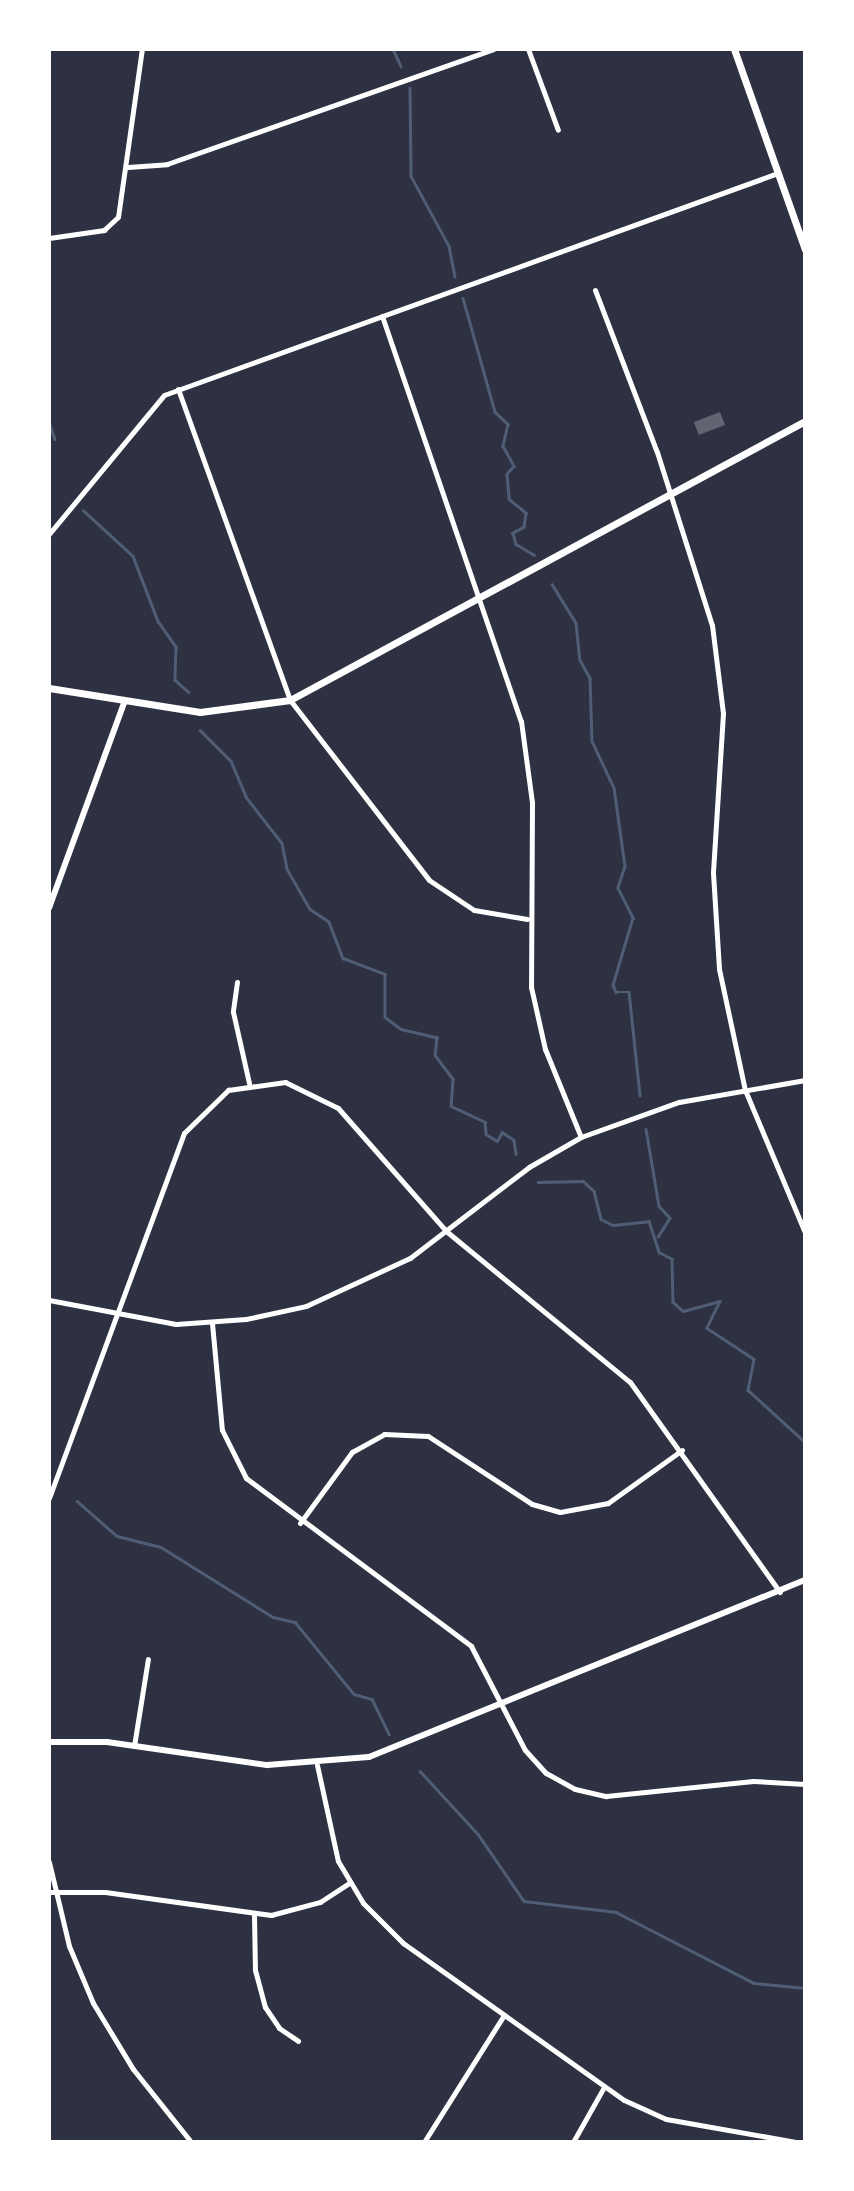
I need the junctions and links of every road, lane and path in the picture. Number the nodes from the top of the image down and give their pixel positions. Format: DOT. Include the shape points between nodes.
graph roads {
  1 [pos="142,49"];
  2 [pos="493,49"];
  3 [pos="528,49"];
  4 [pos="734,49"];
  5 [pos="558,130"];
  6 [pos="128,167"];
  7 [pos="778,173"];
  8 [pos="49,238"];
  9 [pos="805,250"];
  10 [pos="595,290"];
  11 [pos="382,316"];
  12 [pos="178,389"];
  13 [pos="805,421"];
  14 [pos="670,495"];
  15 [pos="49,534"];
  16 [pos="480,598"];
  17 [pos="49,688"];
  18 [pos="125,700"];
  19 [pos="290,700"];
  20 [pos="49,908"];
  21 [pos="527,919"];
  22 [pos="237,982"];
  23 [pos="805,1080"];
  24 [pos="249,1083"];
  25 [pos="745,1090"];
  26 [pos="580,1138"];
  27 [pos="446,1231"];
  28 [pos="805,1233"];
  29 [pos="49,1300"];
  30 [pos="116,1317"];
  31 [pos="212,1323"];
  32 [pos="682,1450"];
  33 [pos="49,1498"];
  34 [pos="300,1523"];
  35 [pos="805,1580"];
  36 [pos="780,1592"];
  37 [pos="148,1659"];
  38 [pos="505,1706"];
  39 [pos="49,1742"];
  40 [pos="134,1746"];
  41 [pos="317,1765"];
  42 [pos="805,1784"];
  43 [pos="49,1862"];
  44 [pos="349,1883"];
  45 [pos="52,1892"];
  46 [pos="254,1915"];
  47 [pos="504,2015"];
  48 [pos="298,2041"];
  49 [pos="604,2087"];
  50 [pos="191,2142"];
  51 [pos="424,2142"];
  52 [pos="573,2142"];
  53 [pos="797,2142"];
  1 -- 6 [label="street"];
  2 -- 6 [label="street" via="167,164"];
  3 -- 5 [label="street"];
  4 -- 7 [label="main road"];
  6 -- 8 [label="street" via="111,226"];
  7 -- 9 [label="main road"];
  7 -- 11 [label="street"];
  10 -- 14 [label="street"];
  11 -- 12 [label="street"];
  11 -- 16 [label="street"];
  12 -- 15 [label="street" via="131,430"];
  12 -- 19 [label="street"];
  13 -- 14 [label="main road"];
  14 -- 16 [label="main road"];
  14 -- 25 [label="street" via="719,662 723,740 715,925"];
  16 -- 19 [label="main road"];
  16 -- 21 [label="street" via="526,744 533,802"];
  17 -- 18 [label="main road"];
  18 -- 19 [label="main road" via="208,712"];
  18 -- 20 [label="street"];
  19 -- 21 [label="street" via="429,880 474,909"];
  21 -- 26 [label="street" via="538,1022"];
  22 -- 24 [label="street" via="233,1012"];
  23 -- 25 [label="street"];
  24 -- 27 [label="street" via="285,1082 327,1099"];
  24 -- 30 [label="street" via="216,1098 184,1133"];
  25 -- 26 [label="street" via="656,1108"];
  25 -- 28 [label="street"];
  26 -- 27 [label="street" via="528,1167"];
  27 -- 31 [label="street" via="389,1270 337,1295 277,1314"];
  27 -- 32 [label="street" via="602,1355"];
  29 -- 30 [label="street"];
  30 -- 31 [label="street"];
  30 -- 33 [label="street"];
  31 -- 34 [label="street" via="218,1412 228,1446 258,1491"];
  32 -- 34 [label="street" via="608,1503 560,1512 532,1504 428,1436 384,1434 352,1452"];
  32 -- 36 [label="street"];
  34 -- 38 [label="street" via="460,1635 482,1659"];
  35 -- 36 [label="street"];
  36 -- 38 [label="street"];
  37 -- 40 [label="street"];
  38 -- 41 [label="street" via="396,1749"];
  38 -- 42 [label="street" via="535,1762 591,1794 753,1781"];
  39 -- 40 [label="street"];
  40 -- 41 [label="street" via="267,1765"];
  41 -- 44 [label="street" via="325,1823"];
  43 -- 45 [label="street"];
  44 -- 46 [label="street" via="304,1908"];
  44 -- 47 [label="street" via="393,1935"];
  45 -- 46 [label="street" via="105,1892"];
  45 -- 50 [label="street" via="93,2003 133,2069"];
  46 -- 48 [label="street" via="255,1970 265,2007 279,2028"];
  47 -- 49 [label="street"];
  47 -- 51 [label="street"];
  49 -- 52 [label="street"];
  49 -- 53 [label="street" via="666,2119"];
}
